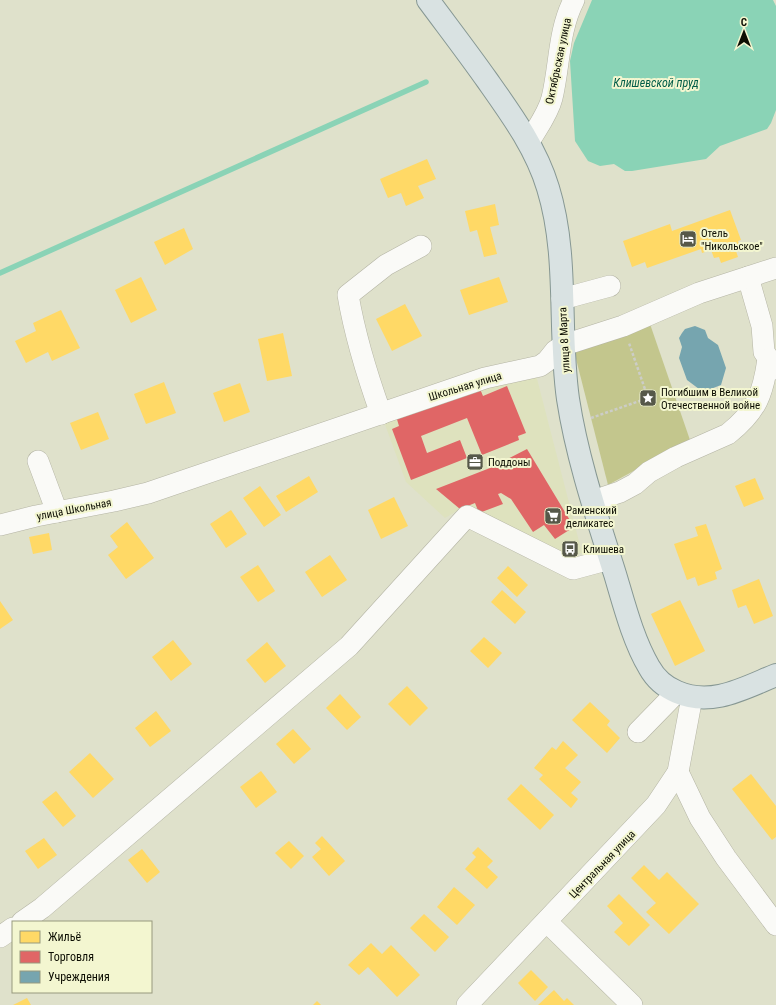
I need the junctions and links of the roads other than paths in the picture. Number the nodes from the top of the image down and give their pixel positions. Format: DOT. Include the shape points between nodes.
graph roads {
  1 [pos="428,0"];
  2 [pos="574,0"];
  3 [pos="529,142"];
  4 [pos="421,246"];
  5 [pos="776,268"];
  6 [pos="748,277"];
  7 [pos="610,286"];
  8 [pos="562,299"];
  9 [pos="564,345"];
  10 [pos="772,364"];
  11 [pos="381,414"];
  12 [pos="38,461"];
  13 [pos="148,493"];
  14 [pos="593,501"];
  15 [pos="57,512"];
  16 [pos="0,526"];
  17 [pos="610,559"];
  18 [pos="776,676"];
  19 [pos="685,694"];
  20 [pos="638,732"];
  21 [pos="678,772"];
  22 [pos="23,921"];
  23 [pos="547,922"];
  24 [pos="776,925"];
  25 [pos="12,929"];
  26 [pos="0,937"];
  27 [pos="467,1005"];
  28 [pos="632,1005"];
  1 -- 3 [label="main road, улица 8 Марта"];
  2 -- 3 [label="street, Октябрьская улица" via="567,14 560,41 552,98 546,114"];
  3 -- 8 [label="main road, улица 8 Марта" via="548,188 557,228"];
  4 -- 11 [label="street" via="386,265 348,296 363,365"];
  5 -- 6 [label="street, Школьная улица"];
  6 -- 9 [label="street, Школьная улица" via="697,286 681,308"];
  6 -- 10 [label="street" via="762,326 764,352"];
  7 -- 8 [label="street"];
  8 -- 9 [label="main road, улица 8 Марта"];
  9 -- 11 [label="street, Школьная улица" via="540,366 485,378"];
  9 -- 14 [label="main road, улица 8 Марта" via="568,398"];
  10 -- 14 [label="street" via="760,397 738,426 728,434 676,457 620,492"];
  11 -- 13 [label="street, Школьная улица"];
  12 -- 15 [label="street"];
  13 -- 15 [label="street, улица Школьная"];
  14 -- 17 [label="main road, улица 8 Марта"];
  15 -- 16 [label="street, улица Школьная"];
  17 -- 19 [label="main road, улица 8 Марта" via="630,621 648,665 658,680"];
  17 -- 22 [label="street" via="573,569 467,516 349,646 42,908"];
  18 -- 19 [label="main road" via="724,696 709,698"];
  19 -- 20 [label="street"];
  19 -- 21 [label="street, Центральная улица"];
  21 -- 23 [label="street, Центральная улица" via="642,823"];
  21 -- 24 [label="street" via="700,818"];
  23 -- 27 [label="street, Центральная улица"];
  23 -- 28 [label="street"];
  25 -- 26 [label="street"];
}
